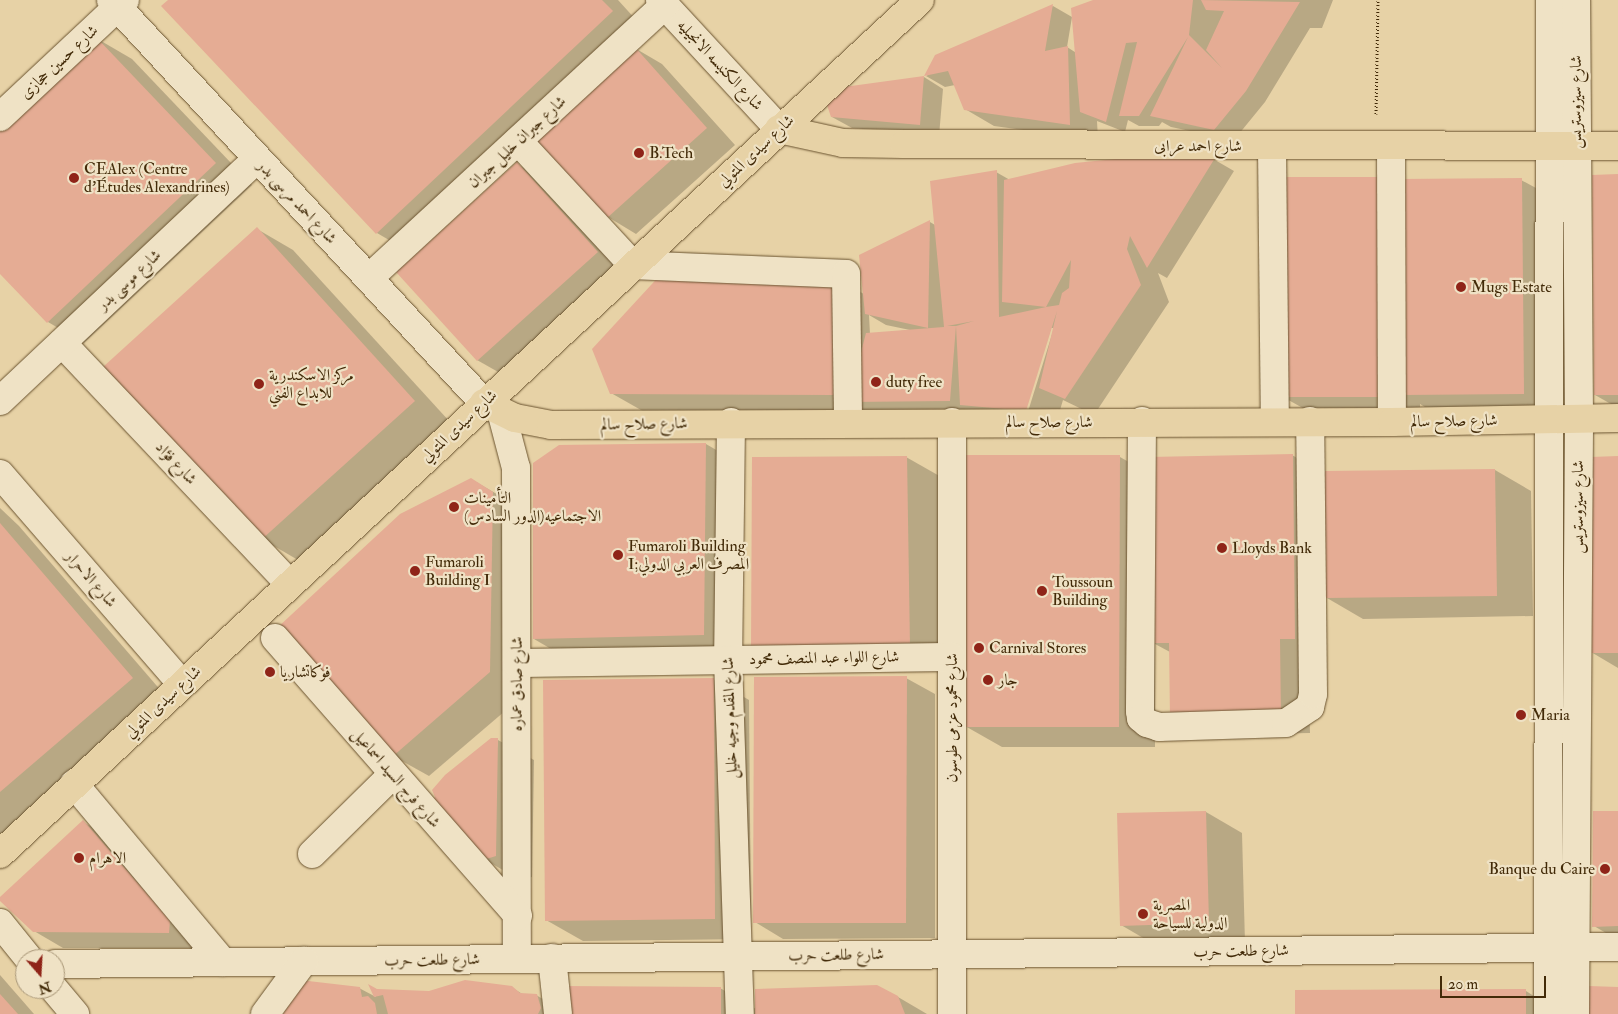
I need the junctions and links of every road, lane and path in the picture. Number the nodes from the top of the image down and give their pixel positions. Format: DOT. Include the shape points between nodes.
graph roads {
  1 [pos="920,0"];
  2 [pos="1378,0"];
  3 [pos="1550,0"];
  4 [pos="1576,0"];
  5 [pos="118,2"];
  6 [pos="662,3"];
  7 [pos="0,117"];
  8 [pos="780,130"];
  9 [pos="518,141"];
  10 [pos="1549,146"];
  11 [pos="1577,146"];
  12 [pos="1618,146"];
  13 [pos="1272,147"];
  14 [pos="1383,147"];
  15 [pos="258,158"];
  16 [pos="633,265"];
  17 [pos="369,278"];
  18 [pos="62,343"];
  19 [pos="0,401"];
  20 [pos="493,407"];
  21 [pos="1618,418"];
  22 [pos="1549,419"];
  23 [pos="1579,419"];
  24 [pos="1142,421"];
  25 [pos="1275,421"];
  26 [pos="1310,421"];
  27 [pos="731,422"];
  28 [pos="952,422"];
  29 [pos="1392,422"];
  30 [pos="848,423"];
  31 [pos="0,474"];
  32 [pos="289,583"];
  33 [pos="275,638"];
  34 [pos="952,657"];
  35 [pos="728,659"];
  36 [pos="517,663"];
  37 [pos="182,684"];
  38 [pos="393,774"];
  39 [pos="74,784"];
  40 [pos="0,854"];
  41 [pos="312,854"];
  42 [pos="518,916"];
  43 [pos="0,923"];
  44 [pos="1618,947"];
  45 [pos="1548,948"];
  46 [pos="1576,948"];
  47 [pos="22,949"];
  48 [pos="952,954"];
  49 [pos="737,956"];
  50 [pos="552,958"];
  51 [pos="517,959"];
  52 [pos="304,961"];
  53 [pos="223,962"];
  54 [pos="65,964"];
  55 [pos="62,999"];
  56 [pos="74,1014"];
  57 [pos="265,1014"];
  58 [pos="558,1014"];
  59 [pos="740,1014"];
  60 [pos="952,1014"];
  61 [pos="1548,1014"];
  62 [pos="1575,1014"];
  1 -- 8 [label="main road, شارع سيدى المتولي"];
  2 -- 14 [label="path"];
  3 -- 10 [label="street, شارع سيزوستريس"];
  4 -- 11 [label="street, شارع سيزوستريس"];
  5 -- 7 [label="street, شارع حسين حجازى"];
  5 -- 15 [label="street, شارع احمد مرسى بدر"];
  6 -- 8 [label="street, شارع الكنيسه الانجيليه"];
  6 -- 9 [label="street, شارع جبران خليل جبران"];
  8 -- 13 [label="main road, شارع احمد عرابى" via="843,143"];
  8 -- 16 [label="main road, شارع سيدى المتولي"];
  9 -- 16 [label="street"];
  9 -- 17 [label="street, شارع جبران خليل جبران"];
  10 -- 11 [label="main road, شارع احمد عرابى"];
  10 -- 14 [label="main road, شارع احمد عرابى"];
  10 -- 22 [label="street, شارع سيزوستريس"];
  11 -- 12 [label="main road, شارع احمد عرابى"];
  11 -- 23 [label="street, شارع سيزوستريس"];
  13 -- 14 [label="main road, شارع احمد عرابى"];
  13 -- 25 [label="street"];
  14 -- 29 [label="street"];
  15 -- 17 [label="street, شارع احمد مرسى بدر"];
  15 -- 18 [label="street, شارع موسى بدر"];
  16 -- 20 [label="main road, شارع سيدى المتولي"];
  16 -- 30 [label="street" via="846,274"];
  17 -- 20 [label="street, شارع احمد مرسى بدر"];
  18 -- 19 [label="street, شارع موسى بدر"];
  18 -- 32 [label="street, شارع فؤاد"];
  20 -- 27 [label="main road, شارع صلاح سالم" via="515,418 551,424"];
  20 -- 32 [label="main road, شارع سيدى المتولي"];
  20 -- 36 [label="street, شارع صادق عماره" via="516,468"];
  21 -- 23 [label="main road, شارع صلاح سالم"];
  22 -- 23 [label="main road, شارع صلاح سالم"];
  22 -- 29 [label="main road, شارع صلاح سالم"];
  22 -- 45 [label="street, شارع سيزوستريس"];
  23 -- 46 [label="street, شارع سيزوستريس"];
  24 -- 25 [label="main road, شارع صلاح سالم"];
  24 -- 26 [label="street" via="1140,711 1141,718 1147,723 1159,726 1286,723 1310,707 1313,694"];
  24 -- 28 [label="main road, شارع صلاح سالم"];
  25 -- 26 [label="main road, شارع صلاح سالم"];
  26 -- 29 [label="main road, شارع صلاح سالم"];
  27 -- 30 [label="main road, شارع صلاح سالم"];
  27 -- 35 [label="street, شارع المقدم وجيه خليل"];
  28 -- 30 [label="main road, شارع صلاح سالم"];
  28 -- 34 [label="street, شارع محمود عزمى طوسون"];
  31 -- 37 [label="street, شارع الاحرار"];
  32 -- 37 [label="main road, شارع سيدى المتولي"];
  33 -- 38 [label="street, شارع فرج السيد اسماعيل"];
  34 -- 35 [label="street, شارع اللواء عبد المنصف محمود"];
  34 -- 48 [label="street, شارع محمود عزمى طوسون"];
  35 -- 36 [label="street, شارع اللواء عبد المنصف محمود"];
  35 -- 49 [label="street, شارع المقدم وجيه خليل"];
  36 -- 42 [label="street, شارع صادق عماره"];
  37 -- 39 [label="main road, شارع سيدى المتولي"];
  38 -- 41 [label="street"];
  38 -- 42 [label="street, شارع فرج السيد اسماعيل"];
  39 -- 40 [label="main road, شارع سيدى المتولي"];
  39 -- 53 [label="street"];
  42 -- 51 [label="street, شارع صادق عماره"];
  43 -- 47 [label="street"];
  44 -- 46 [label="street, شارع طلعت حرب"];
  45 -- 46 [label="street, شارع طلعت حرب"];
  45 -- 48 [label="street, شارع طلعت حرب"];
  45 -- 61 [label="street, شارع سيزوستريس"];
  46 -- 62 [label="street, شارع سيزوستريس"];
  48 -- 49 [label="street, شارع طلعت حرب"];
  48 -- 60 [label="street, شارع محمود عزمى طوسون"];
  49 -- 50 [label="street, شارع طلعت حرب"];
  49 -- 59 [label="street, شارع المقدم وجيه خليل"];
  50 -- 51 [label="street, شارع طلعت حرب"];
  50 -- 58 [label="street"];
  51 -- 52 [label="street, شارع طلعت حرب"];
  52 -- 53 [label="street, شارع طلعت حرب"];
  52 -- 57 [label="street"];
  53 -- 54 [label="street, شارع طلعت حرب"];
  55 -- 56 [label="street"];
}
